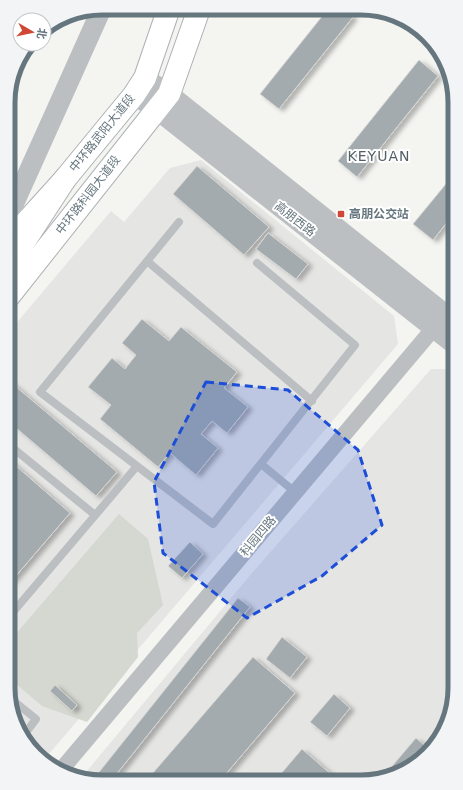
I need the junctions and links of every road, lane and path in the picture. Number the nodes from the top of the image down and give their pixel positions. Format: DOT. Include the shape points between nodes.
graph roads {
  1 [pos="99,15"];
  2 [pos="166,15"];
  3 [pos="198,15"];
  4 [pos="139,86"];
  5 [pos="162,101"];
  6 [pos="64,179"];
  7 [pos="15,202"];
  8 [pos="179,222"];
  9 [pos="15,233"];
  10 [pos="15,254"];
  11 [pos="147,261"];
  12 [pos="257,263"];
  13 [pos="15,287"];
  14 [pos="447,317"];
  15 [pos="312,401"];
  16 [pos="15,450"];
  17 [pos="261,464"];
  18 [pos="137,466"];
  19 [pos="296,492"];
  20 [pos="95,515"];
  21 [pos="15,610"];
  22 [pos="17,703"];
  23 [pos="27,731"];
  24 [pos="64,766"];
  1 -- 7 [label="street"];
  2 -- 4 [label="main road, 中环路武阳大道段"];
  3 -- 5 [label="main road"];
  4 -- 5 [label="street, 高朋西路"];
  4 -- 6 [label="main road, 中环路武阳大道段"];
  5 -- 13 [label="main road, 中环路科园大道段"];
  5 -- 14 [label="street, 高朋西路"];
  6 -- 9 [label="main road, 中环路武阳大道段"];
  6 -- 10 [label="main road"];
  8 -- 11 [label="lane"];
  11 -- 15 [label="lane"];
  11 -- 18 [label="lane" via="40,392"];
  12 -- 15 [label="lane" via="355,345"];
  14 -- 19 [label="street, 科园四路"];
  15 -- 17 [label="lane"];
  16 -- 20 [label="lane"];
  17 -- 18 [label="lane" via="213,524"];
  17 -- 19 [label="lane"];
  18 -- 20 [label="lane"];
  19 -- 24 [label="street, 科园四路"];
  20 -- 21 [label="lane"];
  22 -- 23 [label="lane" via="36,719"];
}
